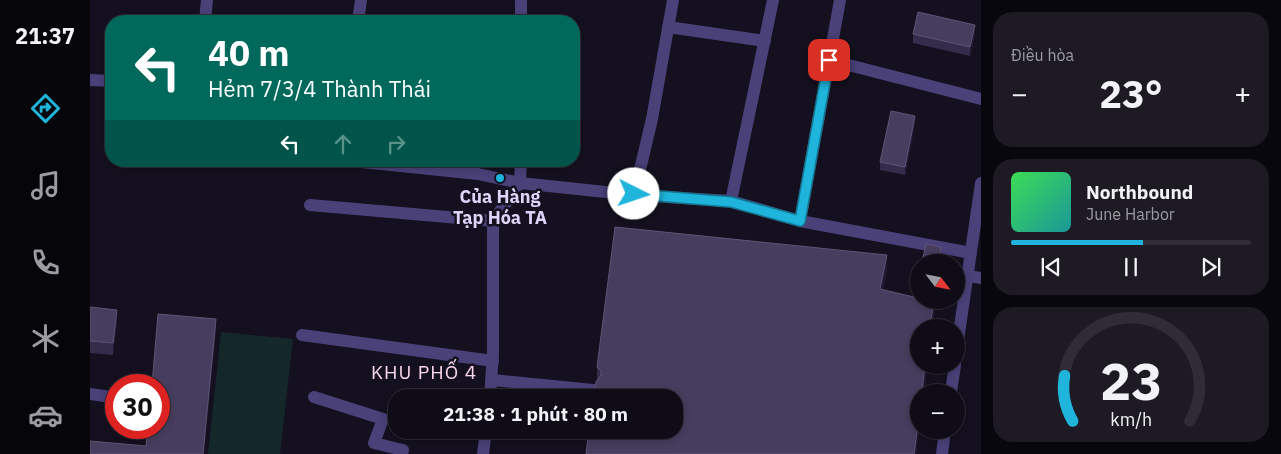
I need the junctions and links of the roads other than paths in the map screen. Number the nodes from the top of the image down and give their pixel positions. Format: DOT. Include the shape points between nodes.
graph roads {
  1 [pos="207,0"];
  2 [pos="361,0"];
  3 [pos="521,0"];
  4 [pos="673,0"];
  5 [pos="773,0"];
  6 [pos="840,0"];
  7 [pos="206,15"];
  8 [pos="359,15"];
  9 [pos="521,15"];
  10 [pos="668,26"];
  11 [pos="765,41"];
  12 [pos="829,60"];
  13 [pos="90,80"];
  14 [pos="105,81"];
  15 [pos="981,99"];
  16 [pos="410,167"];
  17 [pos="520,167"];
  18 [pos="520,182"];
  19 [pos="981,183"];
  20 [pos="634,194"];
  21 [pos="731,202"];
  22 [pos="310,205"];
  23 [pos="492,221"];
  24 [pos="800,221"];
  25 [pos="971,253"];
  26 [pos="968,276"];
  27 [pos="981,278"];
  28 [pos="961,319"];
  29 [pos="302,334"];
  30 [pos="493,361"];
  31 [pos="492,380"];
  32 [pos="491,389"];
  33 [pos="584,389"];
  34 [pos="90,394"];
  35 [pos="105,396"];
  36 [pos="314,397"];
  37 [pos="484,439"];
  38 [pos="944,439"];
  39 [pos="402,454"];
  40 [pos="482,454"];
  41 [pos="942,454"];
  1 -- 7 [label="street"];
  2 -- 8 [label="street"];
  3 -- 9 [label="street"];
  4 -- 10 [label="street"];
  5 -- 11 [label="street"];
  6 -- 12 [label="street"];
  10 -- 11 [label="street"];
  10 -- 20 [label="street" via="652,118"];
  11 -- 21 [label="street"];
  12 -- 15 [label="street"];
  12 -- 24 [label="street"];
  13 -- 14 [label="street"];
  16 -- 18 [label="street"];
  17 -- 18 [label="street"];
  18 -- 20 [label="street"];
  18 -- 23 [label="street"];
  19 -- 25 [label="street"];
  20 -- 21 [label="street"];
  21 -- 24 [label="street"];
  22 -- 23 [label="street"];
  23 -- 30 [label="street"];
  24 -- 25 [label="street"];
  25 -- 26 [label="street"];
  26 -- 27 [label="street"];
  26 -- 28 [label="street"];
  29 -- 30 [label="street"];
  30 -- 31 [label="street"];
  31 -- 32 [label="street"];
  31 -- 33 [label="street"];
  34 -- 35 [label="street"];
  36 -- 39 [label="street" via="383,419 374,443 403,450"];
  37 -- 40 [label="street"];
  38 -- 41 [label="street"];
}
